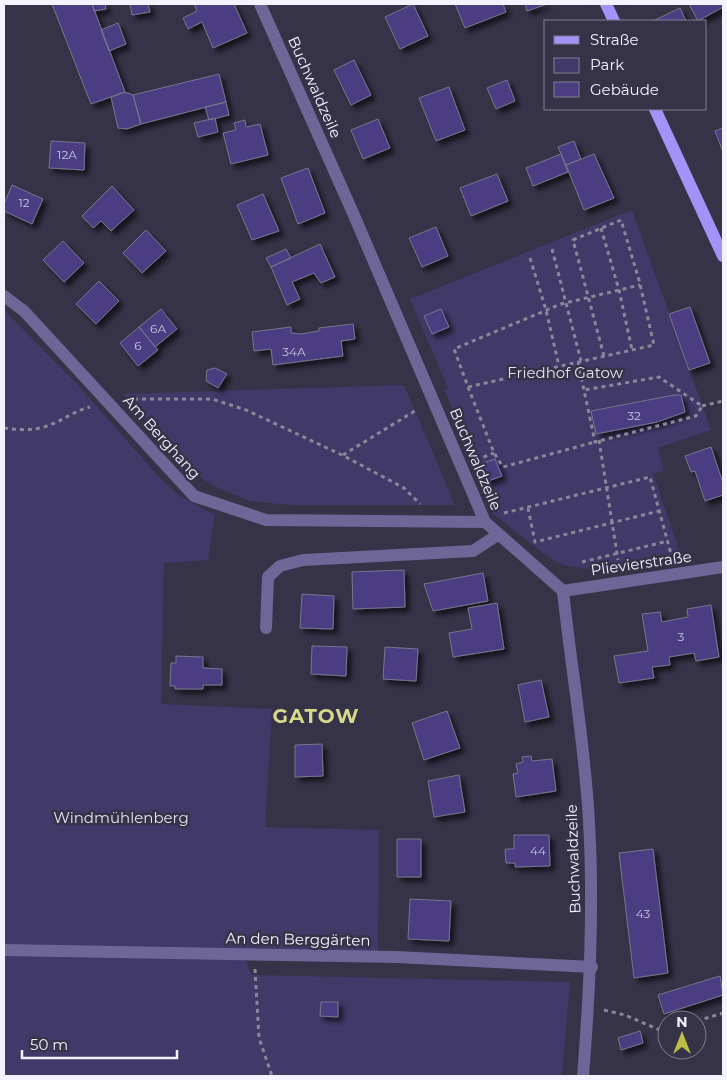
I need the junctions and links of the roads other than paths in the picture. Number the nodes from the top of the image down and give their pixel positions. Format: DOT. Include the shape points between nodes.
graph roads {
  1 [pos="260,4"];
  2 [pos="606,4"];
  3 [pos="614,20"];
  4 [pos="655,110"];
  5 [pos="723,256"];
  6 [pos="4,296"];
  7 [pos="485,522"];
  8 [pos="499,534"];
  9 [pos="723,567"];
  10 [pos="563,591"];
  11 [pos="266,628"];
  12 [pos="4,950"];
  13 [pos="592,967"];
  14 [pos="583,1076"];
  1 -- 7 [label="street, Buchwaldzeile"];
  2 -- 3 [label="main road"];
  4 -- 5 [label="main road"];
  6 -- 7 [label="street, Am Berghang" via="24,311 194,496 266,520"];
  7 -- 8 [label="street, Buchwaldzeile"];
  8 -- 10 [label="street, Buchwaldzeile"];
  8 -- 11 [label="street" via="473,551 303,560 280,566 268,577"];
  9 -- 10 [label="street, Plievierstraße"];
  10 -- 13 [label="street, Buchwaldzeile" via="590,822"];
  12 -- 13 [label="street, An den Berggärten" via="396,957"];
  13 -- 14 [label="street, Buchwaldzeile"];
}
